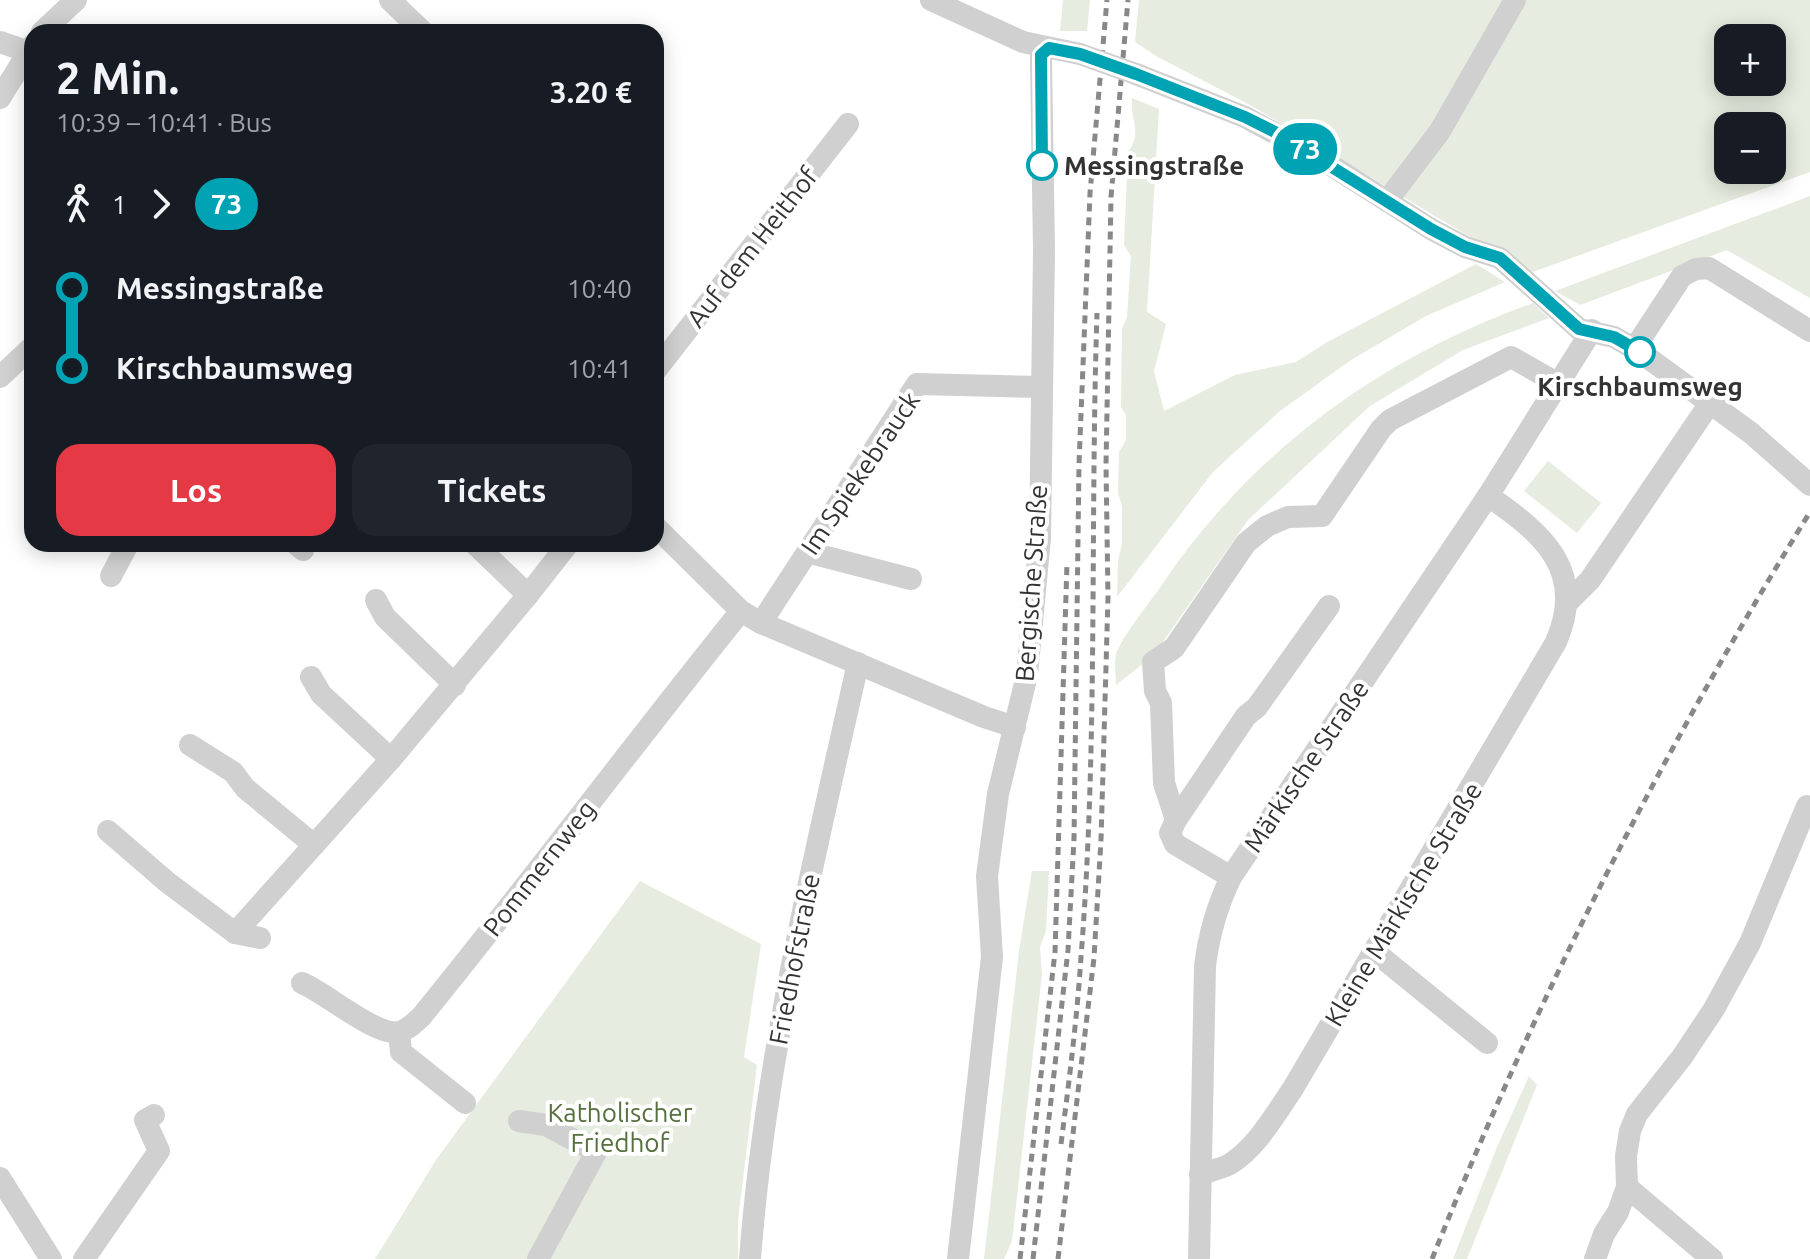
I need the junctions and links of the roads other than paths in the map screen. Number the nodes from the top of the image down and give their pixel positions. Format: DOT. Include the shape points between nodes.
graph roads {
  1 [pos="76,0"];
  2 [pos="390,0"];
  3 [pos="931,0"];
  4 [pos="1515,0"];
  5 [pos="50,24"];
  6 [pos="415,24"];
  7 [pos="0,42"];
  8 [pos="24,48"];
  9 [pos="1049,48"];
  10 [pos="24,61"];
  11 [pos="0,98"];
  12 [pos="848,124"];
  13 [pos="1387,201"];
  14 [pos="1592,330"];
  15 [pos="1810,331"];
  16 [pos="1634,349"];
  17 [pos="24,354"];
  18 [pos="664,360"];
  19 [pos="0,377"];
  20 [pos="1557,383"];
  21 [pos="1041,387"];
  22 [pos="1710,403"];
  23 [pos="1810,485"];
  24 [pos="1488,496"];
  25 [pos="664,535"];
  26 [pos="124,552"];
  27 [pos="483,552"];
  28 [pos="562,552"];
  29 [pos="807,552"];
  30 [pos="111,576"];
  31 [pos="911,579"];
  32 [pos="528,595"];
  33 [pos="376,600"];
  34 [pos="1568,602"];
  35 [pos="1329,606"];
  36 [pos="741,611"];
  37 [pos="761,623"];
  38 [pos="858,663"];
  39 [pos="311,677"];
  40 [pos="455,685"];
  41 [pos="1015,727"];
  42 [pos="190,745"];
  43 [pos="391,759"];
  44 [pos="1807,806"];
  45 [pos="1176,820"];
  46 [pos="108,831"];
  47 [pos="314,845"];
  48 [pos="1231,877"];
  49 [pos="235,933"];
  50 [pos="260,938"];
  51 [pos="1375,952"];
  52 [pos="302,983"];
  53 [pos="399,1032"];
  54 [pos="1487,1043"];
  55 [pos="465,1103"];
  56 [pos="154,1115"];
  57 [pos="519,1121"];
  58 [pos="1200,1174"];
  59 [pos="0,1178"];
  60 [pos="1627,1187"];
  61 [pos="51,1259"];
  62 [pos="84,1259"];
  63 [pos="538,1259"];
  64 [pos="750,1259"];
  65 [pos="958,1259"];
  66 [pos="1199,1259"];
  67 [pos="1595,1259"];
  68 [pos="1712,1259"];
  1 -- 5 [label="street"];
  2 -- 6 [label="street"];
  3 -- 9 [label="street" via="1023,42"];
  4 -- 13 [label="street" via="1440,131"];
  7 -- 8 [label="street"];
  9 -- 13 [label="street, bridge" via="1080,54 1245,117"];
  9 -- 21 [label="street, Bergische Straße" via="1041,55"];
  10 -- 11 [label="street"];
  12 -- 18 [label="street, Auf dem Heithof"];
  13 -- 14 [label="street" via="1465,247 1500,258 1579,329"];
  14 -- 16 [label="street"];
  14 -- 20 [label="street, Märkische Straße"];
  15 -- 16 [label="street" via="1709,268 1696,269 1682,276"];
  16 -- 22 [label="street"];
  17 -- 19 [label="street"];
  20 -- 24 [label="street, Märkische Straße"];
  20 -- 45 [label="street" via="1511,357 1390,420 1322,516 1288,517 1246,543 1174,648 1153,662 1161,703 1164,783"];
  21 -- 29 [label="street, Im Spiekebrauck" via="917,384"];
  21 -- 41 [label="street, Bergische Straße" via="1040,538 1027,675"];
  22 -- 23 [label="street"];
  22 -- 34 [label="street, Kleine Märkische Straße" via="1590,580"];
  24 -- 34 [label="street, Kleine Märkische Straße" via="1550,549 1560,565"];
  24 -- 48 [label="street, Märkische Straße"];
  25 -- 36 [label="street"];
  26 -- 30 [label="street"];
  27 -- 32 [label="street"];
  28 -- 32 [label="street"];
  29 -- 31 [label="street"];
  29 -- 37 [label="street, Im Spiekebrauck"];
  32 -- 40 [label="street"];
  33 -- 40 [label="street" via="385,617"];
  34 -- 51 [label="street, Kleine Märkische Straße" via="1556,642"];
  35 -- 45 [label="street"];
  36 -- 37 [label="street"];
  36 -- 53 [label="street, Pommernweg" via="513,904 421,1017"];
  37 -- 38 [label="street"];
  38 -- 41 [label="street"];
  38 -- 64 [label="street, Friedhofstraße" via="774,1058"];
  39 -- 43 [label="street" via="321,694"];
  40 -- 43 [label="street"];
  41 -- 65 [label="street, Bergische Straße" via="998,794 987,876 992,957"];
  42 -- 47 [label="street" via="233,772"];
  43 -- 47 [label="street"];
  44 -- 60 [label="street" via="1750,943 1714,1009 1637,1114 1626,1156"];
  45 -- 48 [label="street" via="1170,833 1175,844"];
  46 -- 49 [label="street"];
  47 -- 49 [label="street"];
  48 -- 58 [label="street, Märkische Straße" via="1208,938 1205,966"];
  49 -- 50 [label="street"];
  51 -- 54 [label="street"];
  51 -- 58 [label="street, Kleine Märkische Straße" via="1263,1133 1228,1165"];
  52 -- 53 [label="street" via="376,1029"];
  53 -- 55 [label="street" via="401,1052"];
  56 -- 62 [label="street" via="145,1120 159,1151"];
  57 -- 63 [label="street" via="546,1125 596,1152"];
  58 -- 66 [label="street, Märkische Straße"];
  59 -- 61 [label="street"];
  60 -- 67 [label="street"];
  60 -- 68 [label="street"];
}
